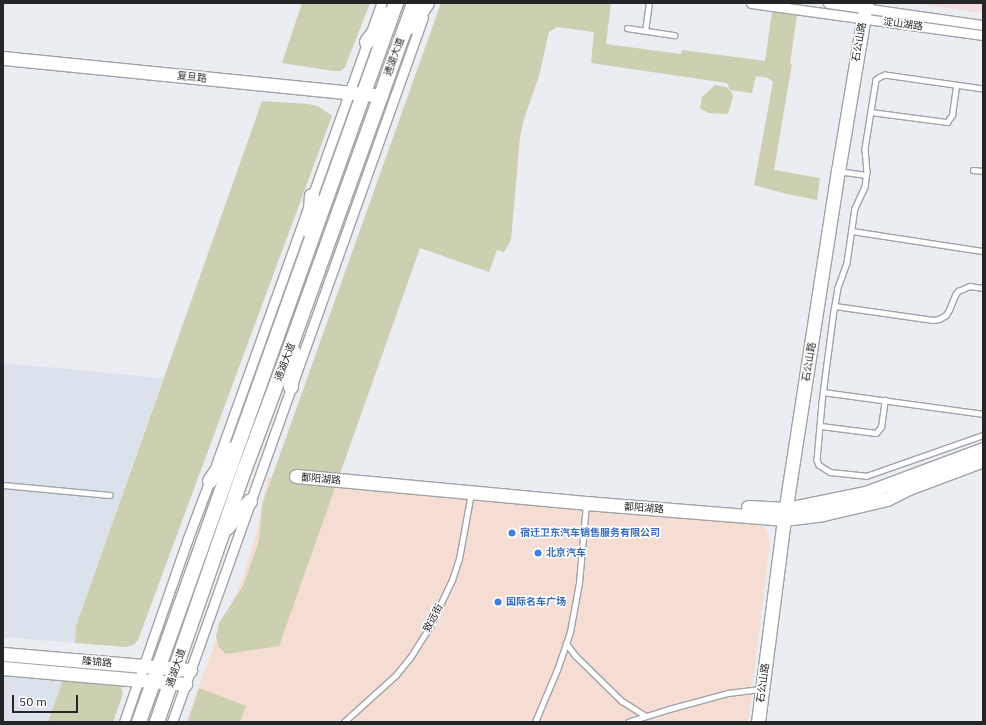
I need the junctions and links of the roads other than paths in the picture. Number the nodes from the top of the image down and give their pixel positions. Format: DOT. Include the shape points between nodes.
graph roads {
  1 [pos="414,3"];
  2 [pos="427,3"];
  3 [pos="649,3"];
  4 [pos="751,3"];
  5 [pos="828,3"];
  6 [pos="391,4"];
  7 [pos="865,10"];
  8 [pos="983,24"];
  9 [pos="628,28"];
  10 [pos="646,31"];
  11 [pos="674,35"];
  12 [pos="983,35"];
  13 [pos="367,42"];
  14 [pos="399,44"];
  15 [pos="3,58"];
  16 [pos="956,85"];
  17 [pos="983,89"];
  18 [pos="349,93"];
  19 [pos="363,94"];
  20 [pos="381,96"];
  21 [pos="871,112"];
  22 [pos="838,170"];
  23 [pos="973,170"];
  24 [pos="983,171"];
  25 [pos="866,175"];
  26 [pos="312,196"];
  27 [pos="852,231"];
  28 [pos="310,247"];
  29 [pos="983,251"];
  30 [pos="983,288"];
  31 [pos="835,306"];
  32 [pos="294,337"];
  33 [pos="291,387"];
  34 [pos="823,392"];
  35 [pos="885,400"];
  36 [pos="983,414"];
  37 [pos="821,426"];
  38 [pos="243,434"];
  39 [pos="983,434"];
  40 [pos="983,449"];
  41 [pos="983,460"];
  42 [pos="296,473"];
  43 [pos="210,481"];
  44 [pos="3,486"];
  45 [pos="472,490"];
  46 [pos="110,495"];
  47 [pos="587,500"];
  48 [pos="250,502"];
  49 [pos="785,514"];
  50 [pos="222,533"];
  51 [pos="190,582"];
  52 [pos="204,587"];
  53 [pos="566,643"];
  54 [pos="3,654"];
  55 [pos="144,665"];
  56 [pos="159,667"];
  57 [pos="3,668"];
  58 [pos="176,668"];
  59 [pos="190,670"];
  60 [pos="139,680"];
  61 [pos="154,681"];
  62 [pos="171,683"];
  63 [pos="185,684"];
  64 [pos="762,689"];
  65 [pos="646,716"];
  66 [pos="124,722"];
  67 [pos="139,722"];
  68 [pos="157,722"];
  69 [pos="172,722"];
  70 [pos="344,722"];
  71 [pos="534,722"];
  72 [pos="628,722"];
  73 [pos="758,722"];
  1 -- 14 [label="main road, 通湖大道"];
  2 -- 14 [label="main road"];
  2 -- 33 [label="street"];
  3 -- 10 [label="lane"];
  4 -- 7 [label="street, 淀山湖路"];
  5 -- 7 [label="street, 淀山湖路"];
  6 -- 13 [label="main road"];
  6 -- 19 [label="main road, 通湖大道"];
  7 -- 8 [label="street, 淀山湖路"];
  7 -- 12 [label="street, 淀山湖路"];
  7 -- 22 [label="street, 石公山路"];
  9 -- 10 [label="lane"];
  10 -- 11 [label="lane"];
  13 -- 18 [label="street"];
  14 -- 20 [label="main road, 通湖大道"];
  15 -- 18 [label="street, 复旦路"];
  16 -- 17 [label="lane"];
  16 -- 21 [label="lane" via="890,76 880,77 876,80"];
  16 -- 21 [label="lane" via="952,115 947,122"];
  18 -- 19 [label="street, 复旦路"];
  18 -- 26 [label="street"];
  19 -- 20 [label="street, 复旦路"];
  19 -- 28 [label="main road, 通湖大道"];
  20 -- 32 [label="main road, 通湖大道"];
  21 -- 25 [label="lane" via="864,154 867,162"];
  22 -- 25 [label="lane"];
  22 -- 49 [label="street, 石公山路"];
  23 -- 24 [label="lane"];
  25 -- 27 [label="lane" via="865,187 855,208"];
  26 -- 28 [label="main road"];
  26 -- 43 [label="street"];
  27 -- 29 [label="lane"];
  27 -- 31 [label="lane" via="848,263 838,288"];
  28 -- 38 [label="main road, 通湖大道"];
  30 -- 31 [label="lane" via="964,287 955,295 946,315 933,320"];
  31 -- 34 [label="lane"];
  32 -- 33 [label="main road"];
  32 -- 50 [label="main road, 通湖大道"];
  33 -- 48 [label="street"];
  34 -- 35 [label="lane"];
  34 -- 37 [label="lane"];
  35 -- 36 [label="lane"];
  35 -- 37 [label="lane" via="881,427 876,433"];
  37 -- 39 [label="lane" via="817,454 819,466 830,472 857,476 866,476"];
  38 -- 43 [label="main road"];
  38 -- 51 [label="main road, 通湖大道"];
  40 -- 49 [label="street, 鄱阳湖路" via="865,493"];
  41 -- 49 [label="street, 鄱阳湖路" via="887,499 823,514"];
  42 -- 45 [label="street, 鄱阳湖路"];
  43 -- 55 [label="street"];
  44 -- 46 [label="lane"];
  45 -- 47 [label="street, 鄱阳湖路"];
  45 -- 70 [label="lane, 致远街" via="452,580 431,624 396,675"];
  47 -- 49 [label="street, 鄱阳湖路"];
  47 -- 53 [label="lane" via="579,583"];
  48 -- 50 [label="main road"];
  48 -- 59 [label="street"];
  49 -- 64 [label="street, 石公山路"];
  50 -- 52 [label="main road, 通湖大道"];
  51 -- 52 [label="lane"];
  51 -- 56 [label="main road, 通湖大道"];
  52 -- 58 [label="main road, 通湖大道"];
  53 -- 65 [label="lane" via="622,701"];
  53 -- 71 [label="lane" via="558,670"];
  54 -- 55 [label="street, 隆锦路"];
  55 -- 56 [label="street, 隆锦路"];
  55 -- 60 [label="street"];
  56 -- 58 [label="street, 隆锦路"];
  56 -- 61 [label="main road, 通湖大道"];
  57 -- 60 [label="street, 隆锦路"];
  58 -- 59 [label="street, 隆锦路"];
  58 -- 62 [label="main road, 通湖大道"];
  59 -- 63 [label="street"];
  60 -- 61 [label="street, 隆锦路"];
  60 -- 66 [label="street"];
  61 -- 62 [label="street, 隆锦路"];
  61 -- 67 [label="main road, 通湖大道"];
  62 -- 63 [label="street, 隆锦路"];
  62 -- 68 [label="main road, 通湖大道"];
  63 -- 69 [label="street"];
  64 -- 65 [label="lane" via="728,693"];
  64 -- 73 [label="street, 石公山路"];
  65 -- 72 [label="lane"];
}
